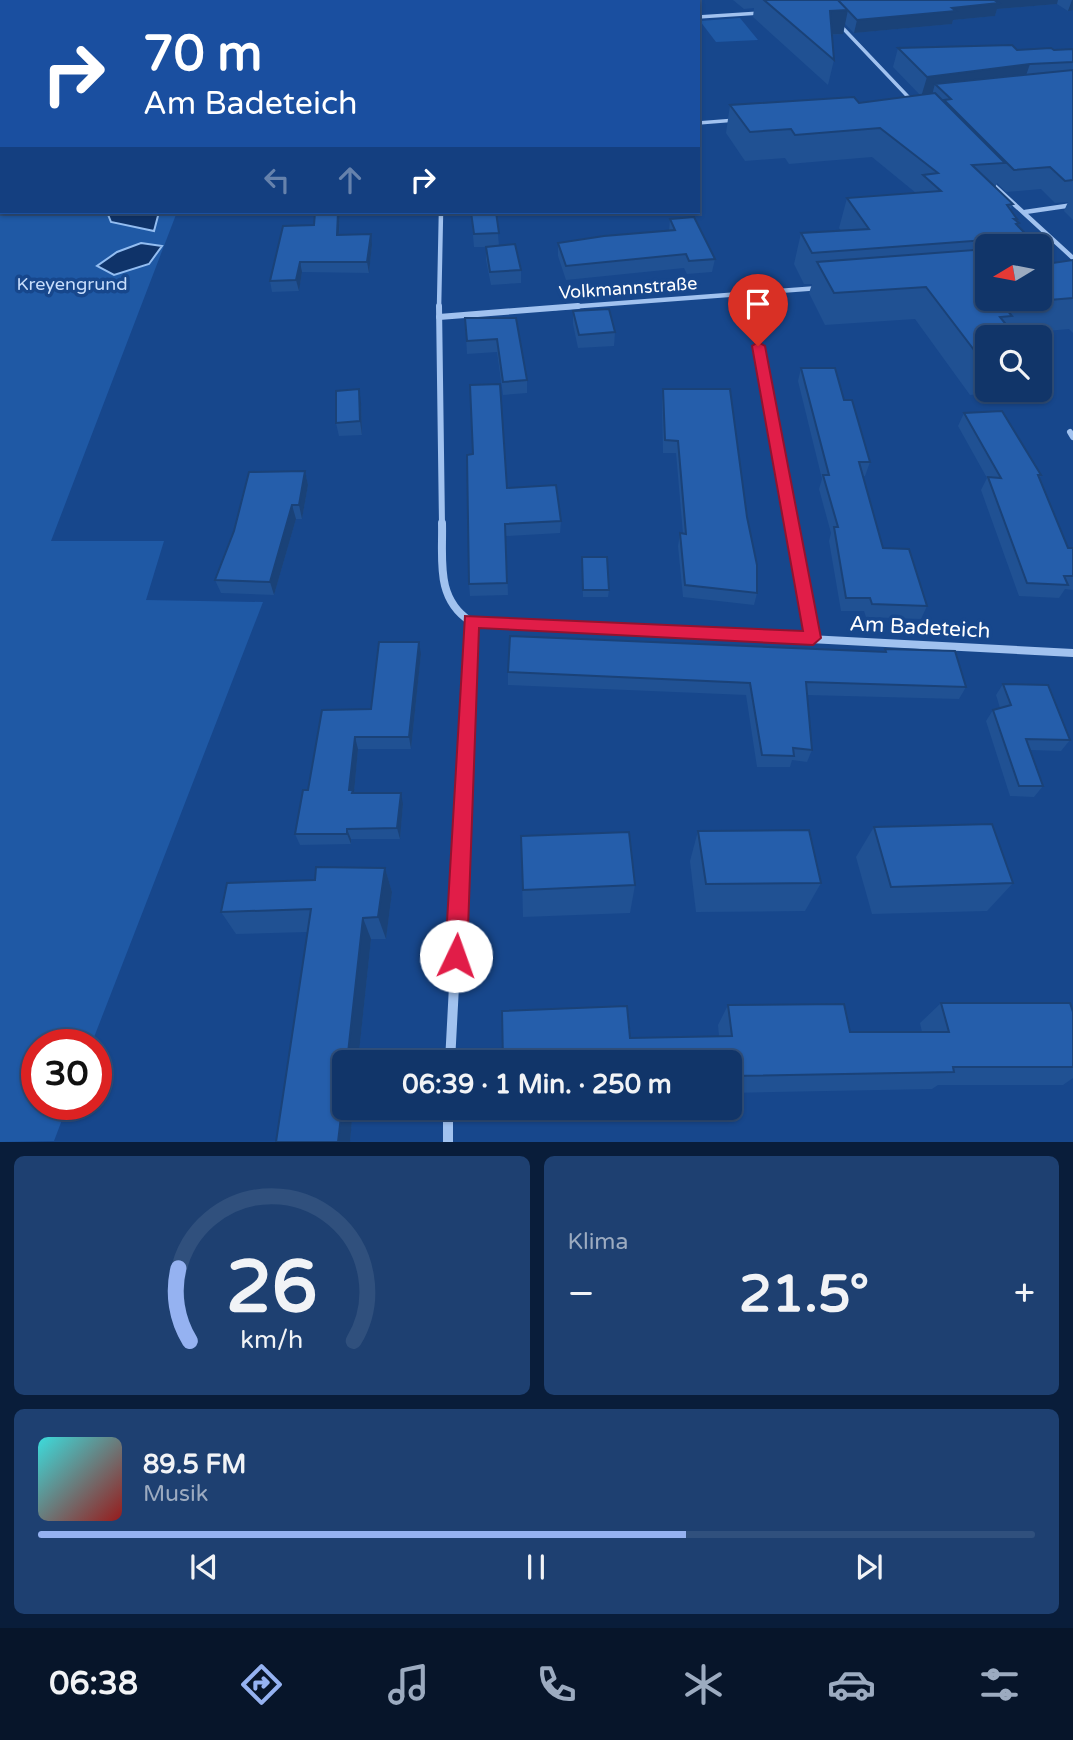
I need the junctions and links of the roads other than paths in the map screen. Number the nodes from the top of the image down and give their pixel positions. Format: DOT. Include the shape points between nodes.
graph roads {
  1 [pos="773,12"];
  2 [pos="700,17"];
  3 [pos="833,18"];
  4 [pos="929,102"];
  5 [pos="915,104"];
  6 [pos="903,106"];
  7 [pos="925,114"];
  8 [pos="737,120"];
  9 [pos="700,122"];
  10 [pos="981,172"];
  11 [pos="1073,205"];
  12 [pos="1025,212"];
  13 [pos="441,214"];
  14 [pos="1073,258"];
  15 [pos="828,287"];
  16 [pos="748,293"];
  17 [pos="439,317"];
  18 [pos="471,621"];
  19 [pos="813,638"];
  20 [pos="1073,653"];
  21 [pos="451,1050"];
  22 [pos="448,1120"];
  23 [pos="448,1142"];
  1 -- 2 [label="street"];
  3 -- 5 [label="street"];
  4 -- 5 [label="street"];
  5 -- 6 [label="street"];
  5 -- 7 [label="street"];
  8 -- 9 [label="street"];
  10 -- 12 [label="street"];
  11 -- 12 [label="street"];
  12 -- 14 [label="street"];
  13 -- 17 [label="street"];
  15 -- 16 [label="street, Volkmannstraße"];
  16 -- 17 [label="street, Volkmannstraße"];
  16 -- 19 [label="street"];
  17 -- 18 [label="street" via="443,586 458,614"];
  18 -- 19 [label="street, Am Badeteich"];
  18 -- 21 [label="street"];
  19 -- 20 [label="street, Am Badeteich"];
  22 -- 23 [label="street"];
}
